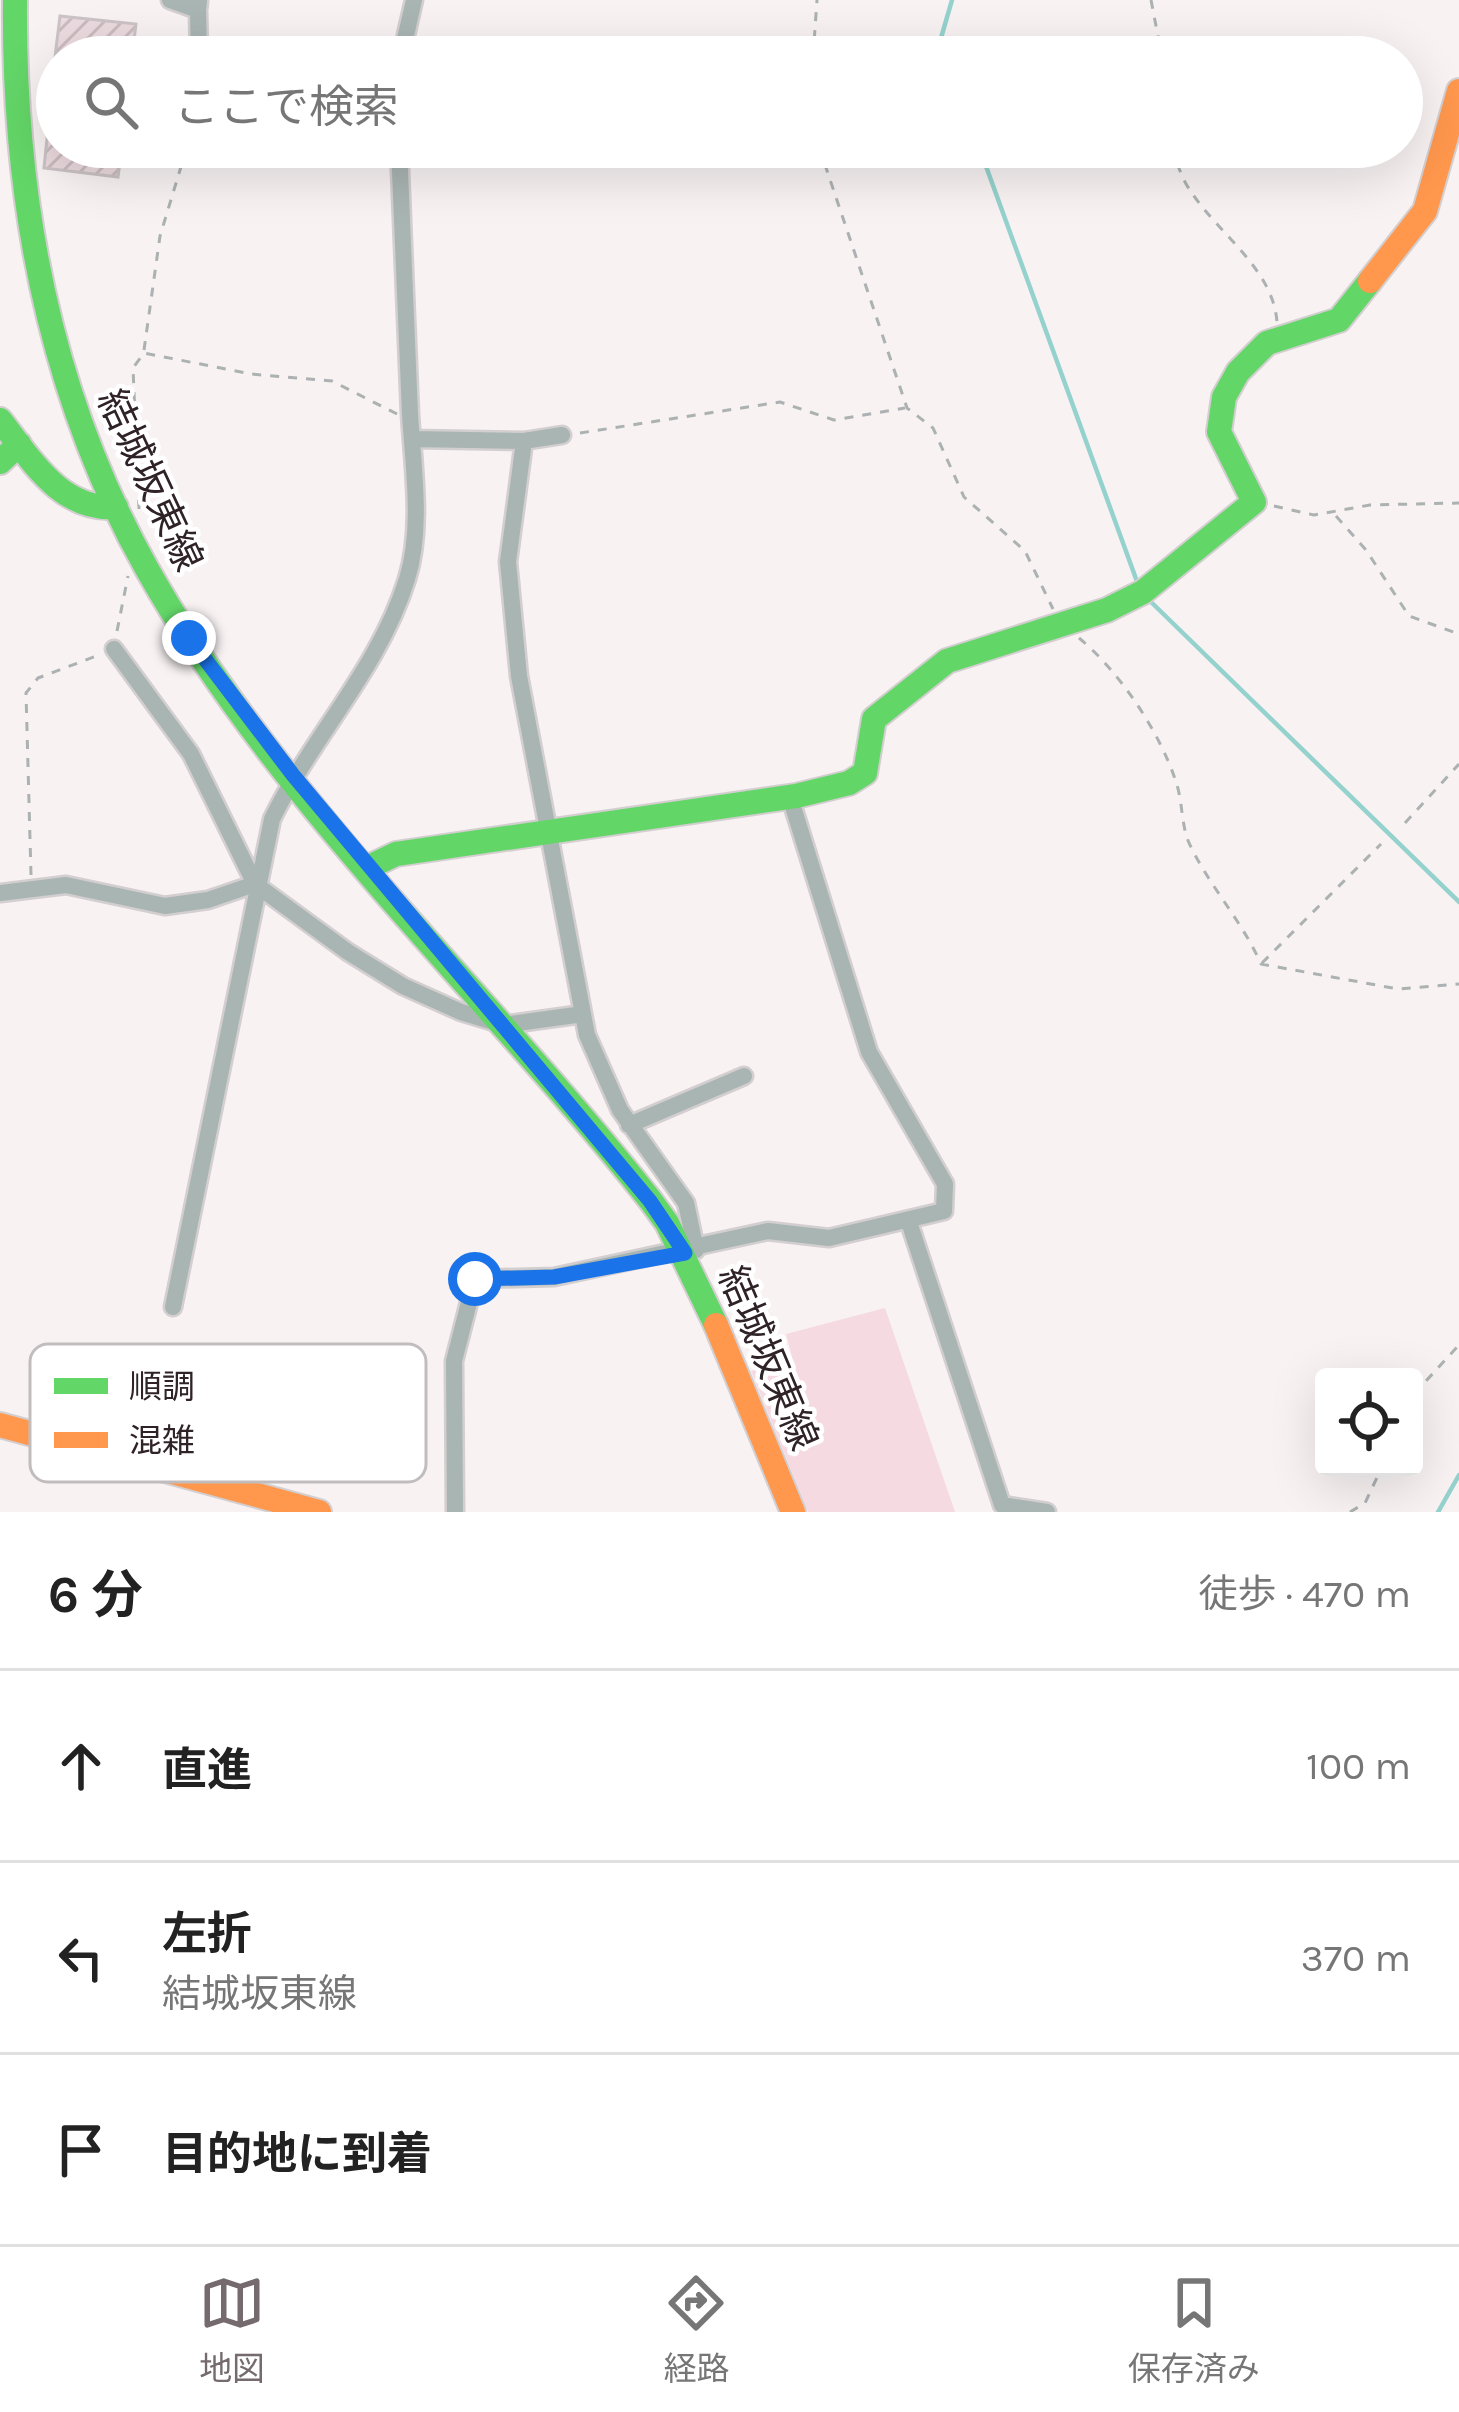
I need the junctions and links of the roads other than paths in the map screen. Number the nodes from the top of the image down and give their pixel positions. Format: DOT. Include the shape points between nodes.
graph roads {
  1 [pos="15,0"];
  2 [pos="170,0"];
  3 [pos="414,0"];
  4 [pos="199,5"];
  5 [pos="199,36"];
  6 [pos="406,36"];
  7 [pos="1459,91"];
  8 [pos="400,168"];
  9 [pos="0,420"];
  10 [pos="562,435"];
  11 [pos="413,439"];
  12 [pos="524,441"];
  13 [pos="20,444"];
  14 [pos="0,462"];
  15 [pos="116,507"];
  16 [pos="114,649"];
  17 [pos="293,775"];
  18 [pos="790,797"];
  19 [pos="550,829"];
  20 [pos="371,866"];
  21 [pos="255,884"];
  22 [pos="0,893"];
  23 [pos="583,1014"];
  24 [pos="503,1025"];
  25 [pos="744,1076"];
  26 [pos="629,1125"];
  27 [pos="909,1222"];
  28 [pos="690,1252"];
  29 [pos="173,1306"];
  30 [pos="0,1425"];
  31 [pos="30,1433"];
  32 [pos="210,1482"];
  33 [pos="320,1512"];
  34 [pos="455,1512"];
  35 [pos="793,1512"];
  36 [pos="1047,1512"];
  1 -- 15 [label="main road, 結城坂東線" via="17,128 35,260 69,392"];
  2 -- 4 [label="street"];
  3 -- 6 [label="street"];
  4 -- 5 [label="street"];
  7 -- 18 [label="main road" via="1425,211 1339,320 1267,343 1238,372 1216,422 1254,502 1143,592 947,661 874,719 865,773"];
  8 -- 11 [label="street"];
  9 -- 13 [label="main road"];
  10 -- 12 [label="street"];
  11 -- 12 [label="street"];
  11 -- 17 [label="street" via="408,578 377,646"];
  12 -- 19 [label="street" via="508,562 519,676"];
  13 -- 14 [label="main road"];
  13 -- 15 [label="main road" via="71,500"];
  15 -- 17 [label="main road, 結城坂東線" via="189,638"];
  16 -- 21 [label="street" via="191,754"];
  17 -- 20 [label="main road, 結城坂東線"];
  17 -- 21 [label="street"];
  18 -- 19 [label="main road"];
  18 -- 27 [label="street" via="868,1052 944,1184 944,1211"];
  19 -- 20 [label="main road" via="395,854"];
  19 -- 23 [label="street"];
  20 -- 24 [label="main road, 結城坂東線"];
  21 -- 22 [label="street" via="165,906 66,884"];
  21 -- 24 [label="street" via="403,986"];
  21 -- 29 [label="street"];
  23 -- 24 [label="street"];
  23 -- 26 [label="street"];
  24 -- 28 [label="main road, 結城坂東線"];
  25 -- 26 [label="street"];
  26 -- 28 [label="street" via="686,1203"];
  27 -- 28 [label="street" via="829,1238 755,1233"];
  27 -- 36 [label="street" via="1002,1505"];
  28 -- 34 [label="street" via="554,1277 475,1279 454,1361"];
  28 -- 35 [label="main road, 結城坂東線"];
  30 -- 31 [label="main road"];
  32 -- 33 [label="main road"];
}
